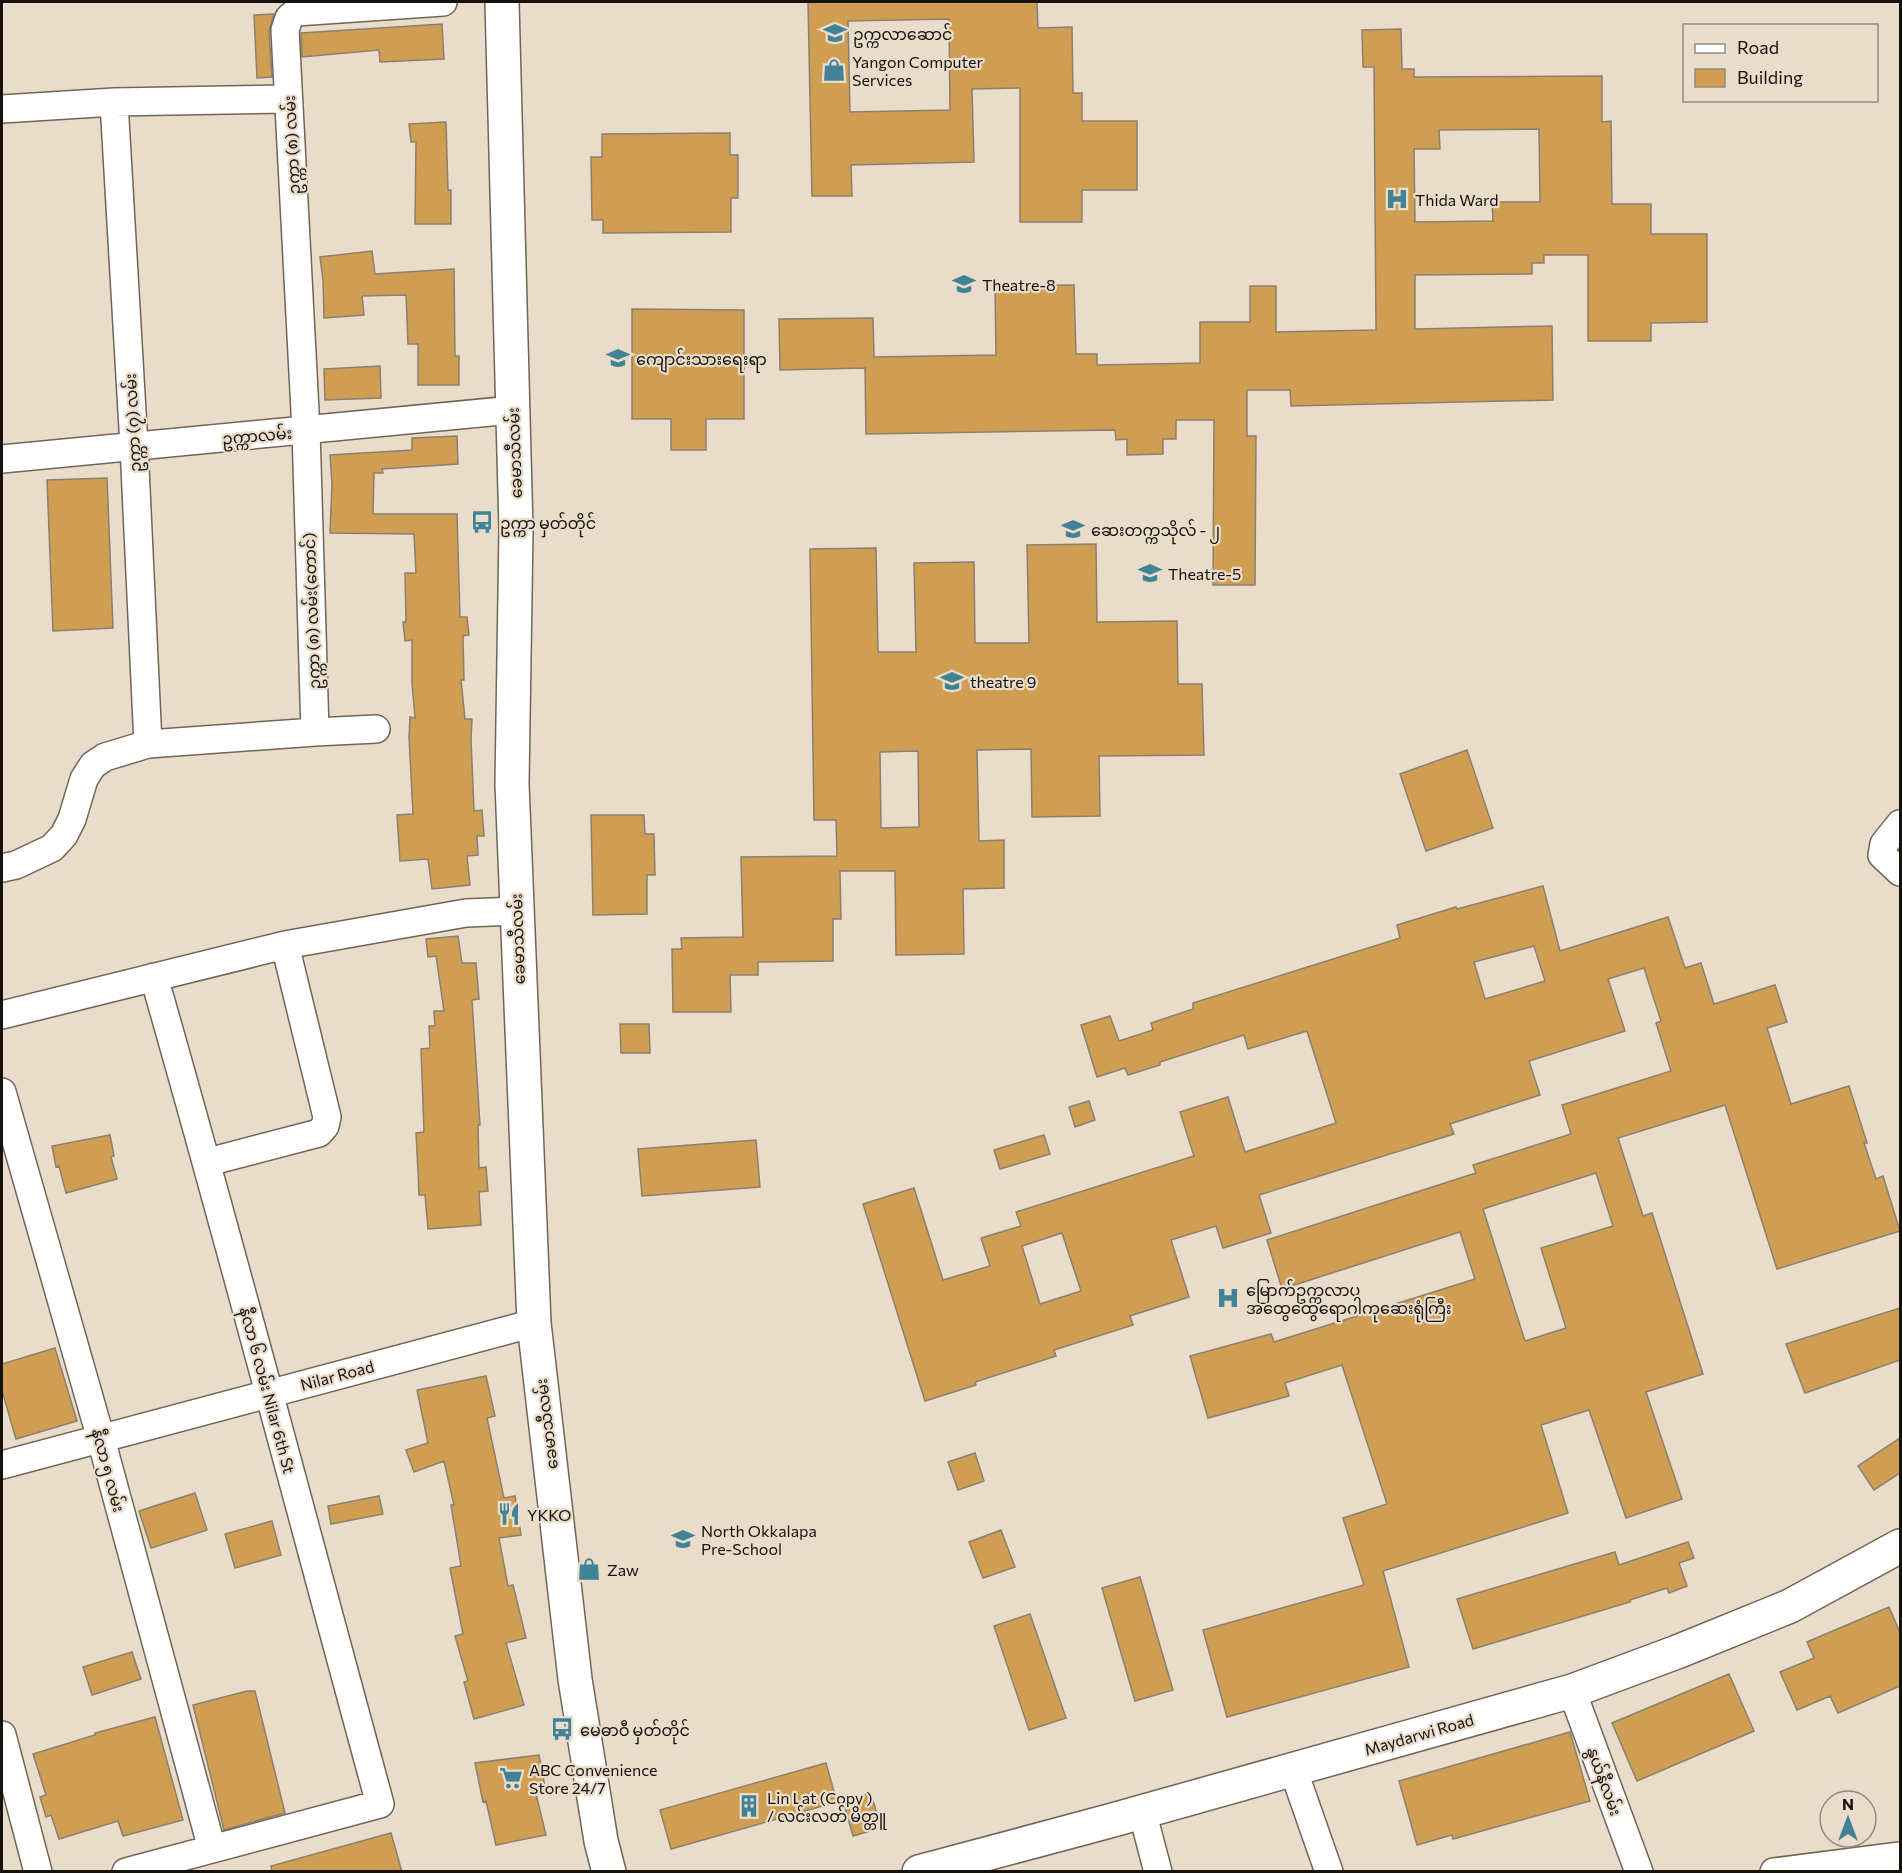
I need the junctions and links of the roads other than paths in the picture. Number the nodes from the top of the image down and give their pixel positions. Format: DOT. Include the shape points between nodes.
graph roads {
  1 [pos="443,2"];
  2 [pos="502,2"];
  3 [pos="288,99"];
  4 [pos="114,102"];
  5 [pos="2,109"];
  6 [pos="512,410"];
  7 [pos="306,430"];
  8 [pos="134,446"];
  9 [pos="2,459"];
  10 [pos="376,729"];
  11 [pos="315,732"];
  12 [pos="148,744"];
  13 [pos="1900,824"];
  14 [pos="2,868"];
  15 [pos="1900,872"];
  16 [pos="516,911"];
  17 [pos="285,945"];
  18 [pos="154,977"];
  19 [pos="2,1015"];
  20 [pos="2,1092"];
  21 [pos="208,1162"];
  22 [pos="534,1323"];
  23 [pos="268,1394"];
  24 [pos="101,1439"];
  25 [pos="2,1465"];
  26 [pos="1900,1546"];
  27 [pos="1572,1691"];
  28 [pos="2,1735"];
  29 [pos="1293,1769"];
  30 [pos="1142,1811"];
  31 [pos="212,1849"];
  32 [pos="1900,1856"];
  33 [pos="988,1863"];
  34 [pos="38,1872"];
  35 [pos="126,1872"];
  36 [pos="609,1872"];
  37 [pos="919,1872"];
  38 [pos="1158,1872"];
  39 [pos="1329,1872"];
  40 [pos="1639,1872"];
  41 [pos="1774,1872"];
  1 -- 3 [label="street, ဥက္ကာ (၈) လမ်း" via="296,12 285,30"];
  2 -- 6 [label="main road, ခေမာသီလမ်း"];
  3 -- 4 [label="street"];
  3 -- 7 [label="street, ဥက္ကာ (၈) လမ်း"];
  4 -- 5 [label="street"];
  4 -- 8 [label="street, ဥက္ကာ (၇) လမ်း"];
  6 -- 7 [label="street, ဥက္ကာလမ်း"];
  6 -- 16 [label="main road, ခေမာသီလမ်း" via="516,530 512,784"];
  7 -- 8 [label="street, ဥက္ကာလမ်း"];
  7 -- 11 [label="street, ဥက္ကာ (၈) လမ်း(တောင်)"];
  8 -- 9 [label="street, ဥက္ကာလမ်း"];
  8 -- 12 [label="street, ဥက္ကာ (၇) လမ်း"];
  10 -- 11 [label="street"];
  11 -- 12 [label="street"];
  12 -- 14 [label="street" via="105,756 93,765 64,835 52,848"];
  13 -- 15 [label="street" via="1884,844 1882,855"];
  16 -- 17 [label="street" via="466,913"];
  16 -- 22 [label="main road, ခေမာသီလမ်း"];
  17 -- 18 [label="street"];
  17 -- 21 [label="street" via="327,1117 325,1126 319,1133"];
  18 -- 19 [label="street"];
  18 -- 21 [label="street, နီလာ ၆ လမ်း Nilar 6th St"];
  20 -- 24 [label="street, နီလာ ၅ လမ်း"];
  21 -- 23 [label="street, နီလာ ၆ လမ်း Nilar 6th St"];
  22 -- 23 [label="street, Nilar Road"];
  22 -- 36 [label="main road, ခေမာသီလမ်း" via="575,1679"];
  23 -- 24 [label="street, Nilar Road"];
  23 -- 31 [label="street, နီလာ ၆ လမ်း Nilar 6th St" via="380,1804"];
  24 -- 25 [label="street, Nilar Road"];
  24 -- 31 [label="street, နီလာ ၅ လမ်း"];
  26 -- 27 [label="main road, Maydarwi Road" via="1790,1606"];
  27 -- 29 [label="main road, Maydarwi Road"];
  27 -- 40 [label="street, နွယ်နီလမ်း"];
  28 -- 34 [label="street"];
  29 -- 30 [label="main road, Maydarwi Road"];
  29 -- 39 [label="street"];
  30 -- 33 [label="main road, Maydarwi Road"];
  30 -- 38 [label="street"];
  31 -- 35 [label="street"];
  32 -- 41 [label="street"];
  33 -- 37 [label="main road, Maydarwi Road"];
}
